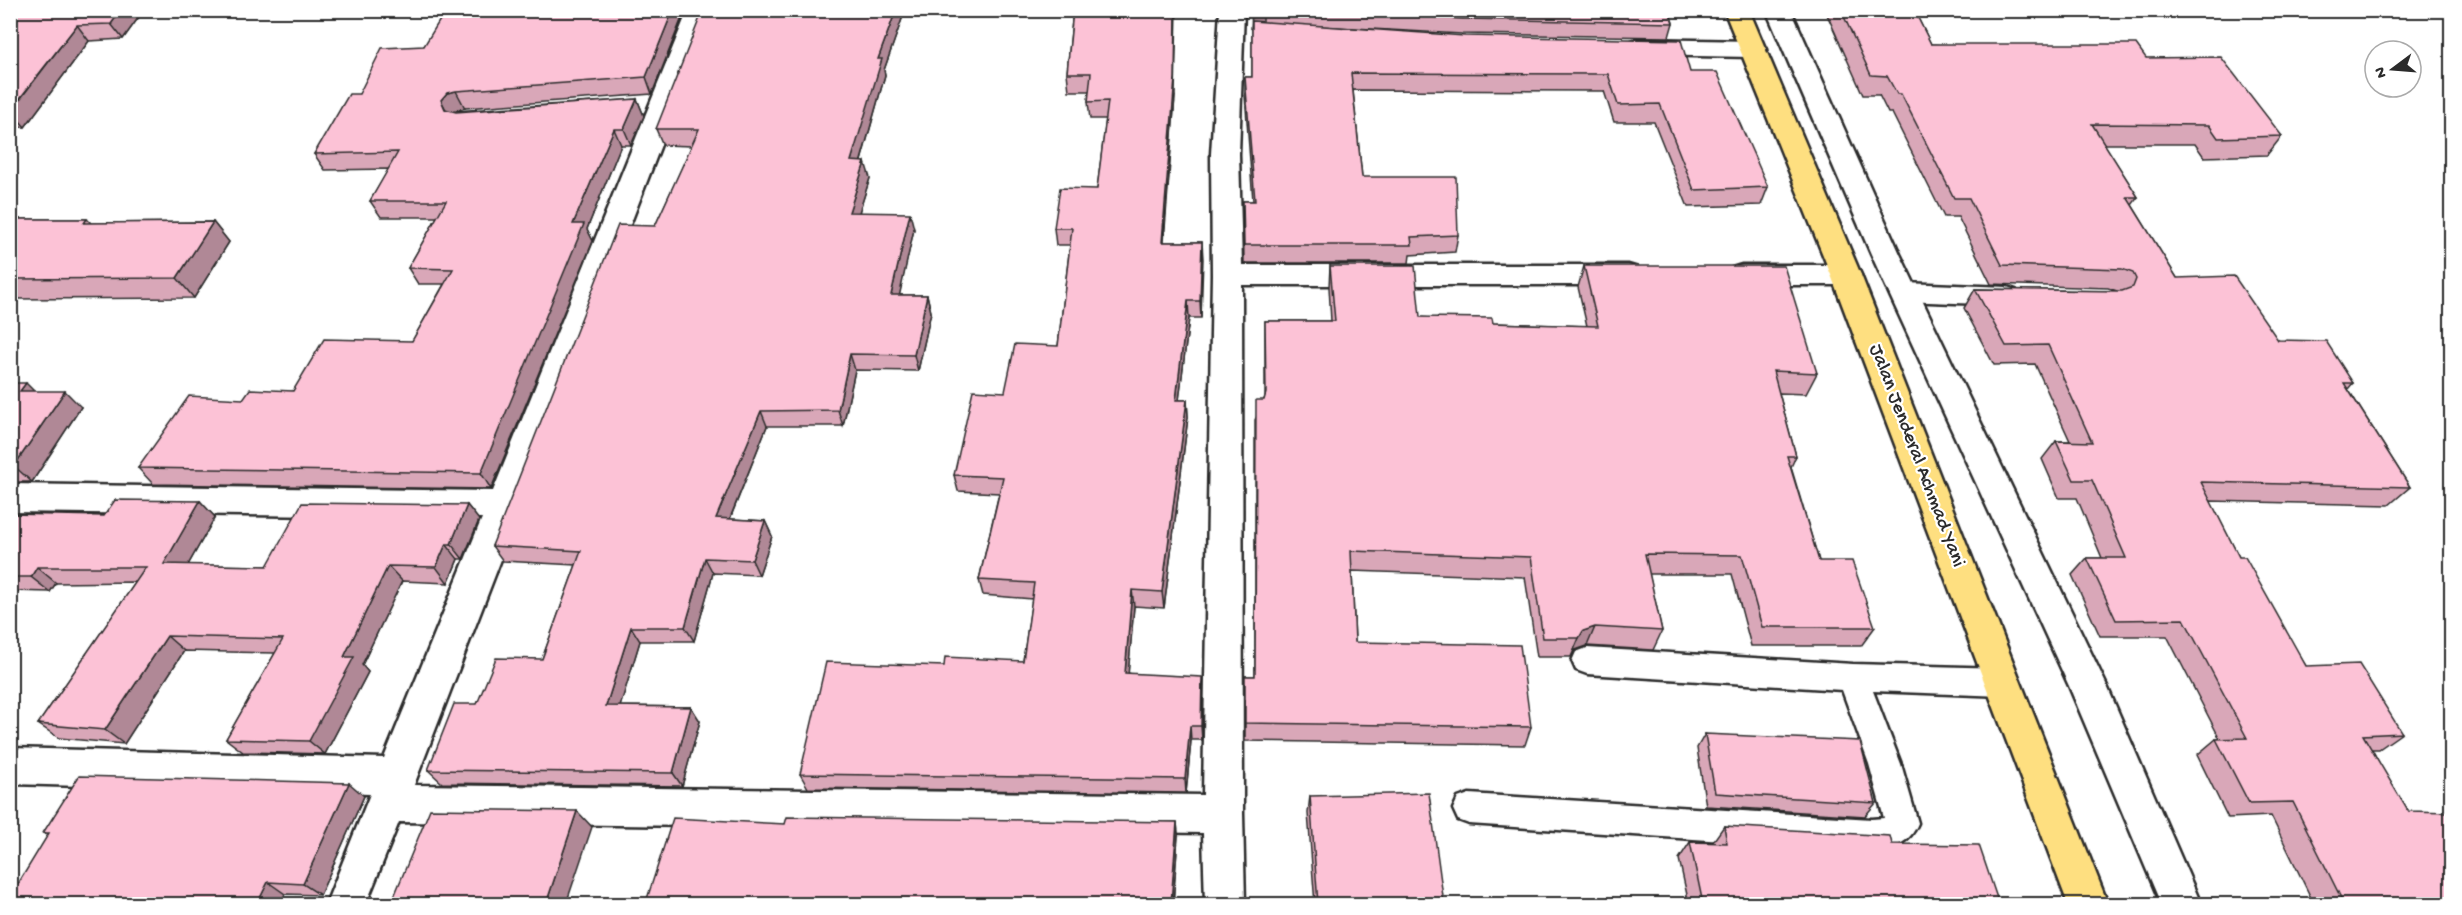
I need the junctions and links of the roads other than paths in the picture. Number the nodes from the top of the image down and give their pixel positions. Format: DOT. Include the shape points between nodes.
graph roads {
  1 [pos="700,10"];
  2 [pos="1232,10"];
  3 [pos="1736,10"];
  4 [pos="1778,10"];
  5 [pos="1613,46"];
  6 [pos="1753,49"];
  7 [pos="1227,275"];
  8 [pos="1657,275"];
  9 [pos="1716,275"];
  10 [pos="1846,275"];
  11 [pos="1903,292"];
  12 [pos="2028,296"];
  13 [pos="10,498"];
  14 [pos="504,505"];
  15 [pos="1587,661"];
  16 [pos="1853,677"];
  17 [pos="2003,682"];
  18 [pos="10,766"];
  19 [pos="392,790"];
  20 [pos="1469,809"];
  21 [pos="1222,814"];
  22 [pos="346,904"];
  23 [pos="1225,904"];
  24 [pos="2088,904"];
  25 [pos="2181,904"];
  1 -- 14 [label="street" via="651,105"];
  2 -- 7 [label="street" via="1225,154"];
  3 -- 6 [label="main road, Jalan Jenderal Achmad Yani"];
  4 -- 11 [label="street"];
  5 -- 6 [label="street"];
  6 -- 10 [label="main road, Jalan Jenderal Achmad Yani"];
  7 -- 8 [label="street"];
  7 -- 21 [label="street"];
  9 -- 10 [label="street"];
  10 -- 17 [label="main road, Jalan Jenderal Achmad Yani"];
  11 -- 12 [label="lane"];
  11 -- 25 [label="street" via="2075,657"];
  13 -- 14 [label="street"];
  14 -- 19 [label="street"];
  15 -- 16 [label="lane"];
  16 -- 17 [label="lane"];
  16 -- 20 [label="lane" via="1902,823 1893,832 1872,835"];
  17 -- 24 [label="main road, Jalan Jenderal Achmad Yani"];
  18 -- 19 [label="street"];
  19 -- 21 [label="street"];
  19 -- 22 [label="street"];
  21 -- 23 [label="street"];
}
